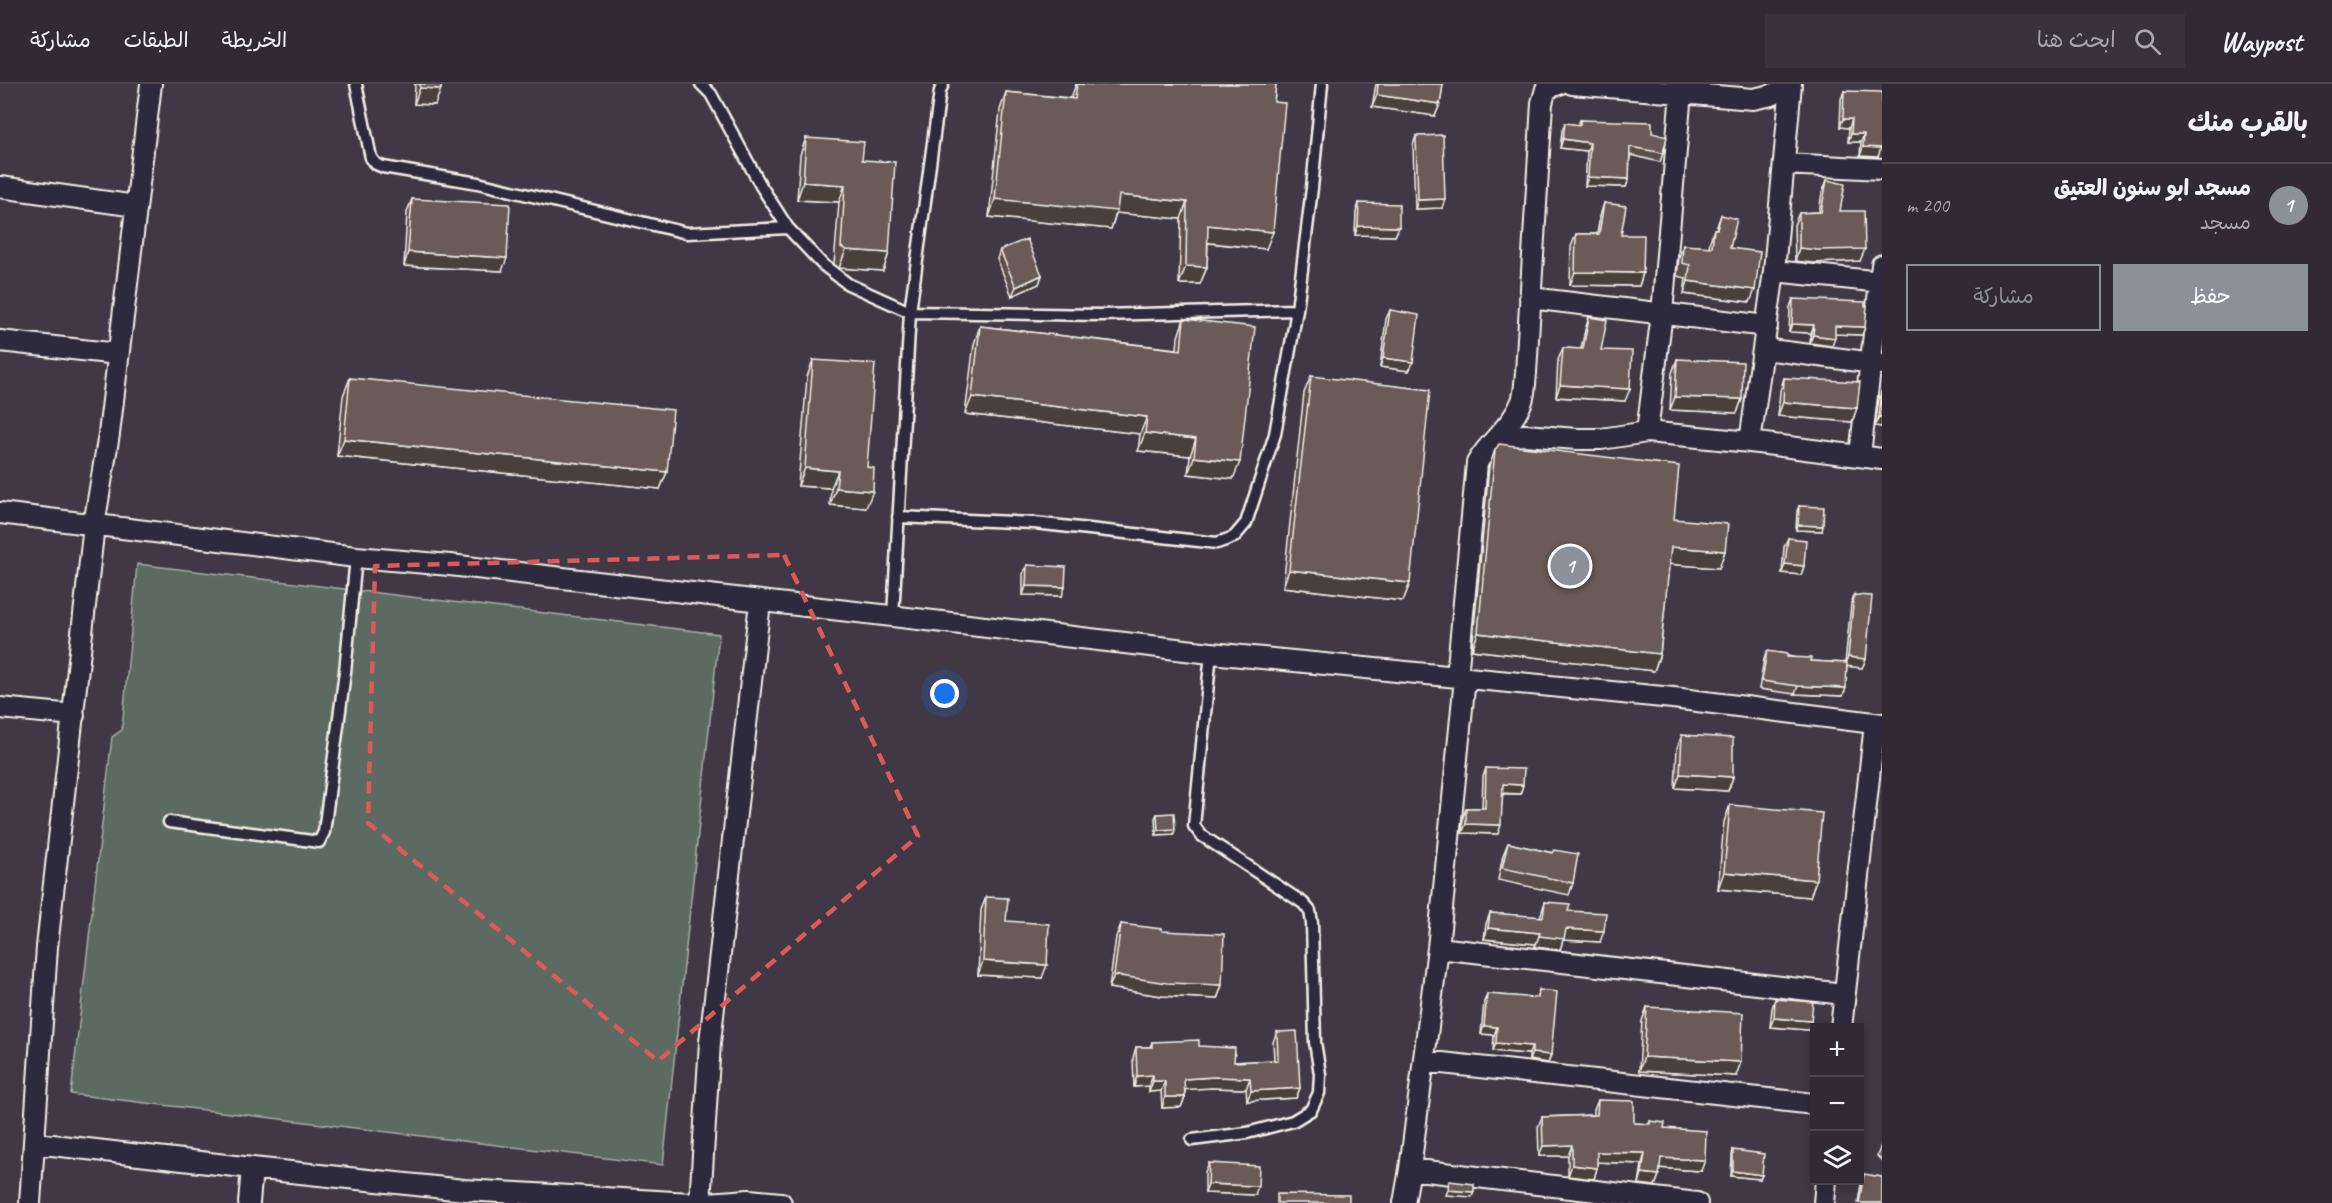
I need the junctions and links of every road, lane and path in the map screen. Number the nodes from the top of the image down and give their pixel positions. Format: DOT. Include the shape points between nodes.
graph roads {
  1 [pos="151,84"];
  2 [pos="356,84"];
  3 [pos="701,84"];
  4 [pos="944,84"];
  5 [pos="1322,84"];
  6 [pos="1559,84"];
  7 [pos="1572,84"];
  8 [pos="1791,84"];
  9 [pos="712,89"];
  10 [pos="1681,92"];
  11 [pos="1784,164"];
  12 [pos="1882,169"];
  13 [pos="0,188"];
  14 [pos="136,206"];
  15 [pos="788,228"];
  16 [pos="1774,271"];
  17 [pos="1881,276"];
  18 [pos="1530,298"];
  19 [pos="1297,310"];
  20 [pos="910,312"];
  21 [pos="1662,314"];
  22 [pos="1767,326"];
  23 [pos="0,341"];
  24 [pos="1763,349"];
  25 [pos="118,354"];
  26 [pos="1876,364"];
  27 [pos="1647,432"];
  28 [pos="1498,437"];
  29 [pos="1750,442"];
  30 [pos="1860,455"];
  31 [pos="1882,459"];
  32 [pos="0,513"];
  33 [pos="898,517"];
  34 [pos="94,525"];
  35 [pos="356,557"];
  36 [pos="759,602"];
  37 [pos="893,616"];
  38 [pos="1211,653"];
  39 [pos="1461,677"];
  40 [pos="0,708"];
  41 [pos="74,715"];
  42 [pos="1879,724"];
  43 [pos="169,822"];
  44 [pos="1438,948"];
  45 [pos="1844,994"];
  46 [pos="1841,1023"];
  47 [pos="1424,1060"];
  48 [pos="1810,1103"];
  49 [pos="1192,1140"];
  50 [pos="35,1143"];
  51 [pos="252,1168"];
  52 [pos="1410,1169"];
  53 [pos="1826,1185"];
  54 [pos="30,1203"];
  55 [pos="249,1203"];
  56 [pos="691,1203"];
  57 [pos="700,1203"];
  58 [pos="708,1203"];
  59 [pos="781,1203"];
  60 [pos="1404,1203"];
  61 [pos="1697,1203"];
  62 [pos="1824,1203"];
  1 -- 14 [label="street"];
  2 -- 15 [label="lane" via="371,158 376,164 478,183 687,233"];
  3 -- 9 [label="lane"];
  4 -- 20 [label="lane"];
  5 -- 19 [label="lane"];
  6 -- 18 [label="street" via="1546,89 1542,103"];
  7 -- 10 [label="street"];
  8 -- 10 [label="street" via="1753,99"];
  8 -- 11 [label="street"];
  9 -- 15 [label="lane" via="761,186"];
  10 -- 21 [label="street"];
  11 -- 12 [label="street"];
  11 -- 16 [label="street"];
  13 -- 14 [label="street"];
  14 -- 25 [label="street"];
  15 -- 20 [label="lane" via="822,264 848,284"];
  16 -- 17 [label="street"];
  16 -- 22 [label="street"];
  17 -- 26 [label="street"];
  18 -- 21 [label="street"];
  18 -- 28 [label="street" via="1522,401"];
  19 -- 20 [label="lane" via="1100,315"];
  19 -- 33 [label="lane" via="1275,434 1246,523 1234,537 1217,543 1034,523"];
  20 -- 33 [label="lane"];
  21 -- 22 [label="street"];
  21 -- 27 [label="street"];
  22 -- 24 [label="street"];
  23 -- 25 [label="street"];
  24 -- 26 [label="street"];
  24 -- 29 [label="street"];
  25 -- 34 [label="street"];
  26 -- 30 [label="street"];
  27 -- 28 [label="street" via="1601,439"];
  27 -- 29 [label="street"];
  28 -- 39 [label="street" via="1485,448 1478,463"];
  29 -- 30 [label="street"];
  30 -- 31 [label="street"];
  32 -- 34 [label="street"];
  33 -- 37 [label="lane"];
  34 -- 35 [label="street"];
  34 -- 41 [label="street"];
  35 -- 36 [label="street"];
  35 -- 43 [label="lane" via="345,672 324,832 319,842"];
  36 -- 37 [label="street"];
  36 -- 57 [label="street" via="710,1042"];
  37 -- 38 [label="street"];
  38 -- 39 [label="street"];
  38 -- 49 [label="lane" via="1194,826 1201,835 1310,911 1315,1042 1320,1074 1319,1092 1311,1110 1293,1121 1247,1133"];
  39 -- 42 [label="street"];
  39 -- 44 [label="street"];
  40 -- 41 [label="street"];
  41 -- 50 [label="street" via="47,947"];
  42 -- 45 [label="street"];
  44 -- 45 [label="street"];
  44 -- 47 [label="street"];
  45 -- 46 [label="street"];
  47 -- 48 [label="street"];
  47 -- 52 [label="street"];
  50 -- 51 [label="street"];
  50 -- 54 [label="street"];
  51 -- 55 [label="street"];
  51 -- 56 [label="street" via="464,1190"];
  52 -- 60 [label="street"];
  52 -- 61 [label="street"];
  53 -- 62 [label="street"];
  58 -- 59 [label="street"];
}
